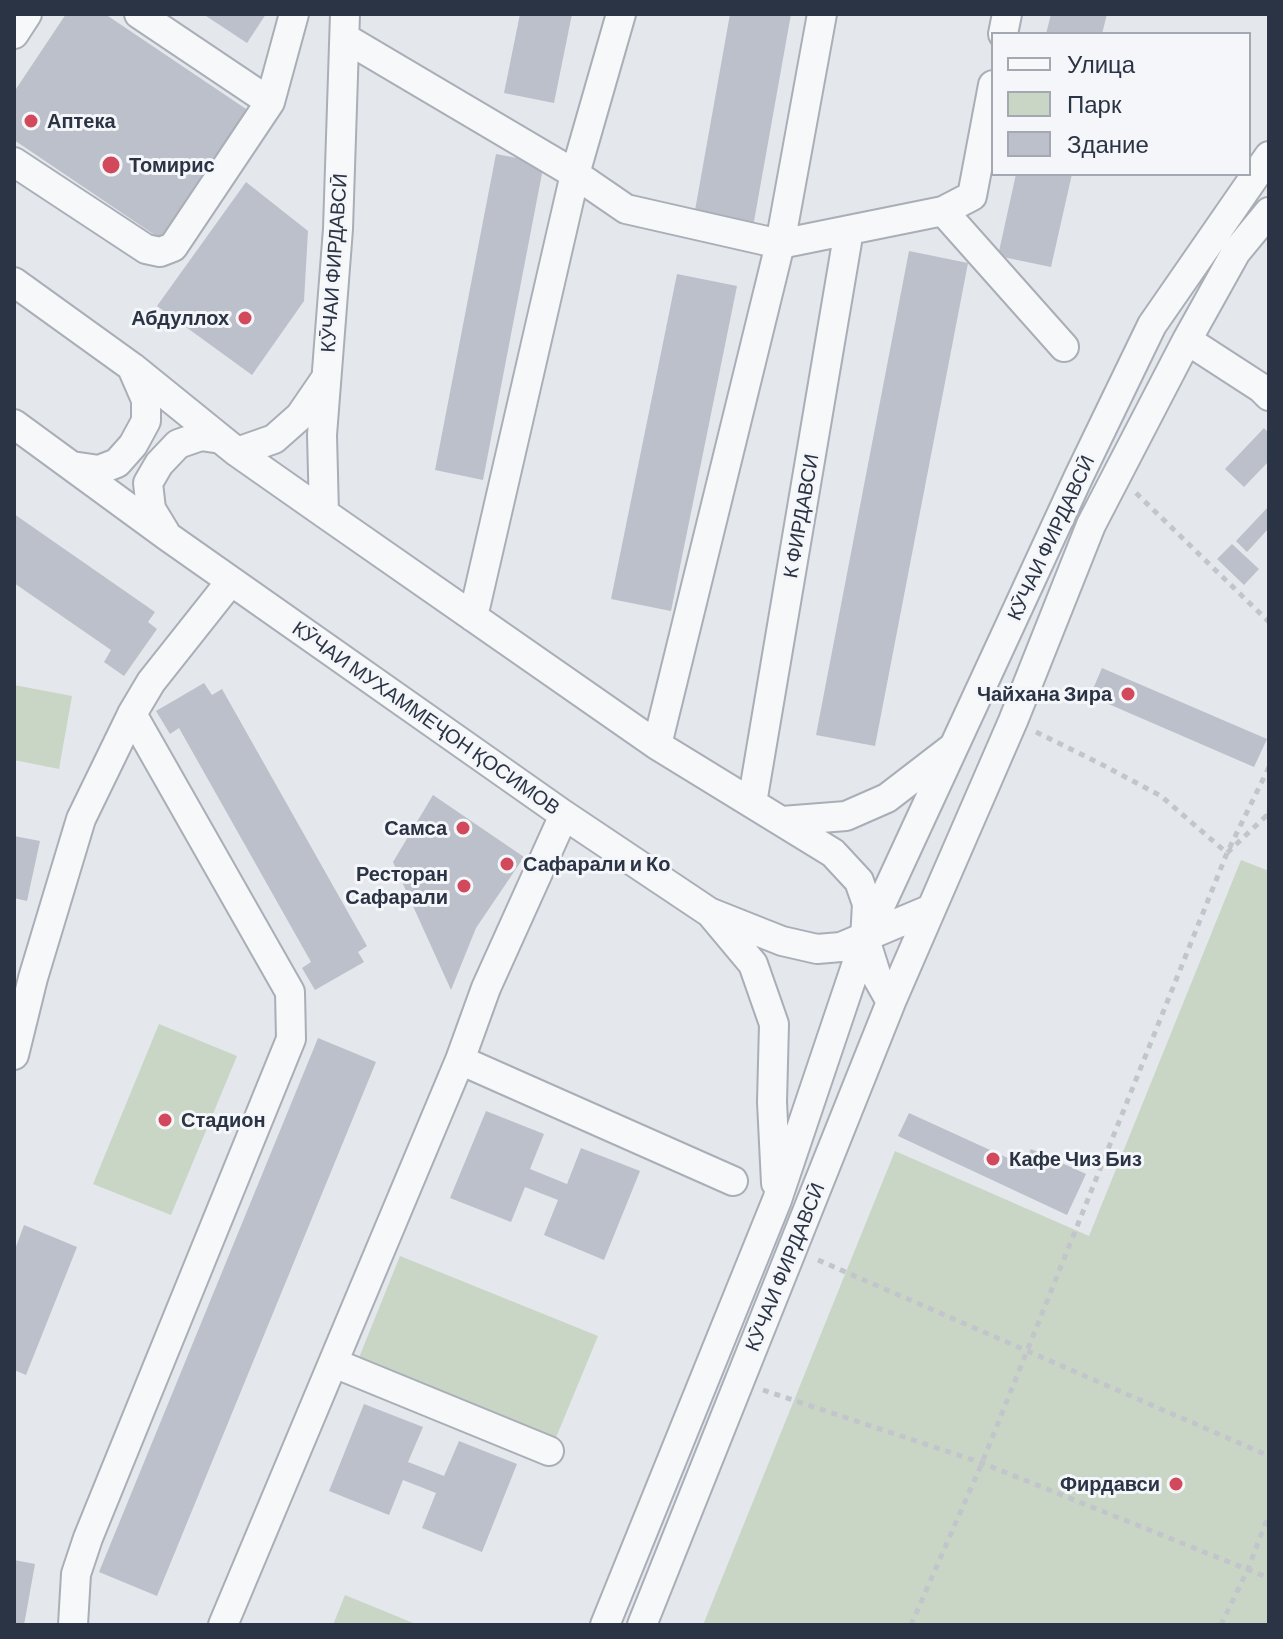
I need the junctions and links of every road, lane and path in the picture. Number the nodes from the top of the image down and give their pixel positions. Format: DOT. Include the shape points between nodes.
graph roads {
  1 [pos="27,14"];
  2 [pos="139,14"];
  3 [pos="294,14"];
  4 [pos="621,14"];
  5 [pos="822,14"];
  6 [pos="345,26"];
  7 [pos="14,34"];
  8 [pos="991,96"];
  9 [pos="270,102"];
  10 [pos="1269,156"];
  11 [pos="14,162"];
  12 [pos="575,174"];
  13 [pos="943,211"];
  14 [pos="1269,212"];
  15 [pos="849,230"];
  16 [pos="780,244"];
  17 [pos="14,282"];
  18 [pos="1187,340"];
  19 [pos="1064,347"];
  20 [pos="132,367"];
  21 [pos="326,377"];
  22 [pos="1269,396"];
  23 [pos="14,424"];
  24 [pos="229,446"];
  25 [pos="72,466"];
  26 [pos="1118,475"];
  27 [pos="324,513"];
  28 [pos="167,536"];
  29 [pos="231,581"];
  30 [pos="473,617"];
  31 [pos="1269,622"];
  32 [pos="132,714"];
  33 [pos="1013,721"];
  34 [pos="657,745"];
  35 [pos="955,746"];
  36 [pos="1269,767"];
  37 [pos="752,803"];
  38 [pos="564,815"];
  39 [pos="1269,817"];
  40 [pos="782,821"];
  41 [pos="1227,853"];
  42 [pos="931,909"];
  43 [pos="709,912"];
  44 [pos="865,939"];
  45 [pos="891,1002"];
  46 [pos="14,1055"];
  47 [pos="460,1060"];
  48 [pos="733,1181"];
  49 [pos="777,1200"];
  50 [pos="792,1248"];
  51 [pos="1027,1352"];
  52 [pos="334,1363"];
  53 [pos="739,1382"];
  54 [pos="549,1451"];
  55 [pos="1269,1456"];
  56 [pos="982,1463"];
  57 [pos="1269,1514"];
  58 [pos="1248,1569"];
  59 [pos="1269,1578"];
  60 [pos="73,1625"];
  61 [pos="223,1625"];
  62 [pos="605,1625"];
  63 [pos="642,1625"];
  64 [pos="911,1625"];
  65 [pos="1221,1625"];
  1 -- 7 [label="street"];
  2 -- 9 [label="street"];
  3 -- 9 [label="street"];
  4 -- 12 [label="street"];
  5 -- 16 [label="street"];
  6 -- 12 [label="street"];
  6 -- 21 [label="street, КӮЧАИ ФИРДАВСӢ"];
  8 -- 13 [label="street" via="972,196"];
  9 -- 11 [label="street" via="173,247 160,252 146,249"];
  10 -- 35 [label="street, КӮЧАИ ФИРДАВСӢ" via="1152,325"];
  12 -- 16 [label="street" via="626,209"];
  12 -- 30 [label="street"];
  13 -- 15 [label="street"];
  13 -- 19 [label="street"];
  14 -- 18 [label="street, КӮЧАИ ФИРДАВСӢ" via="1236,252"];
  15 -- 16 [label="street"];
  15 -- 37 [label="street, К ФИРДАВСИ"];
  16 -- 34 [label="street"];
  17 -- 20 [label="street"];
  18 -- 22 [label="street"];
  18 -- 26 [label="street, КӮЧАИ ФИРДАВСӢ"];
  20 -- 24 [label="street"];
  20 -- 25 [label="street" via="146,400 146,421 133,445 117,463 99,470"];
  21 -- 24 [label="street" via="300,416 274,439"];
  21 -- 27 [label="street, КӮЧАИ ФИРДАВСӢ"];
  23 -- 25 [label="street, КӮЧАИ МУХАММЕҶОН ҚОСИМОВ"];
  24 -- 27 [label="street"];
  24 -- 28 [label="street" via="201,436 178,444 159,464 148,483 151,509"];
  25 -- 28 [label="street, КӮЧАИ МУХАММЕҶОН ҚОСИМОВ"];
  26 -- 31 [label="path"];
  26 -- 33 [label="street, КӮЧАИ ФИРДАВСӢ" via="1091,525"];
  27 -- 30 [label="street"];
  28 -- 29 [label="street, КӮЧАИ МУХАММЕҶОН ҚОСИМОВ"];
  29 -- 32 [label="street"];
  29 -- 38 [label="street, КӮЧАИ МУХАММЕҶОН ҚОСИМОВ"];
  30 -- 34 [label="street"];
  32 -- 46 [label="street" via="81,819"];
  32 -- 60 [label="street" via="290,992 291,1039 88,1538 76,1574"];
  33 -- 41 [label="path" via="1161,796"];
  33 -- 42 [label="street, КӮЧАИ ФИРДАВСӢ"];
  34 -- 37 [label="street"];
  35 -- 40 [label="street" via="887,798 846,816"];
  35 -- 44 [label="street, КӮЧАИ ФИРДАВСӢ"];
  36 -- 41 [label="path"];
  37 -- 40 [label="street"];
  38 -- 43 [label="street, КӮЧАИ МУХАММЕҶОН ҚОСИМОВ"];
  38 -- 47 [label="street" via="486,988"];
  39 -- 41 [label="path"];
  40 -- 44 [label="street" via="833,853 859,881 867,904"];
  41 -- 51 [label="path"];
  42 -- 44 [label="street"];
  42 -- 45 [label="street, КӮЧАИ ФИРДАВСӢ"];
  43 -- 44 [label="street, КӮЧАИ МУХАММЕҶОН ҚОСИМОВ" via="817,949"];
  43 -- 49 [label="street" via="753,964 774,1024"];
  44 -- 45 [label="street"];
  44 -- 49 [label="street, КӮЧАИ ФИРДАВСӢ"];
  45 -- 50 [label="street, КӮЧАИ ФИРДАВСӢ"];
  47 -- 48 [label="street"];
  47 -- 52 [label="street"];
  49 -- 62 [label="street, КӮЧАИ ФИРДАВСӢ"];
  50 -- 51 [label="path"];
  50 -- 53 [label="street, КӮЧАИ ФИРДАВСӢ"];
  51 -- 55 [label="path"];
  51 -- 56 [label="path"];
  52 -- 54 [label="street"];
  52 -- 61 [label="street"];
  53 -- 56 [label="path"];
  53 -- 63 [label="street, КӮЧАИ ФИРДАВСӢ"];
  56 -- 58 [label="path"];
  56 -- 64 [label="path"];
  57 -- 58 [label="path"];
  58 -- 59 [label="path"];
  58 -- 65 [label="path"];
}
